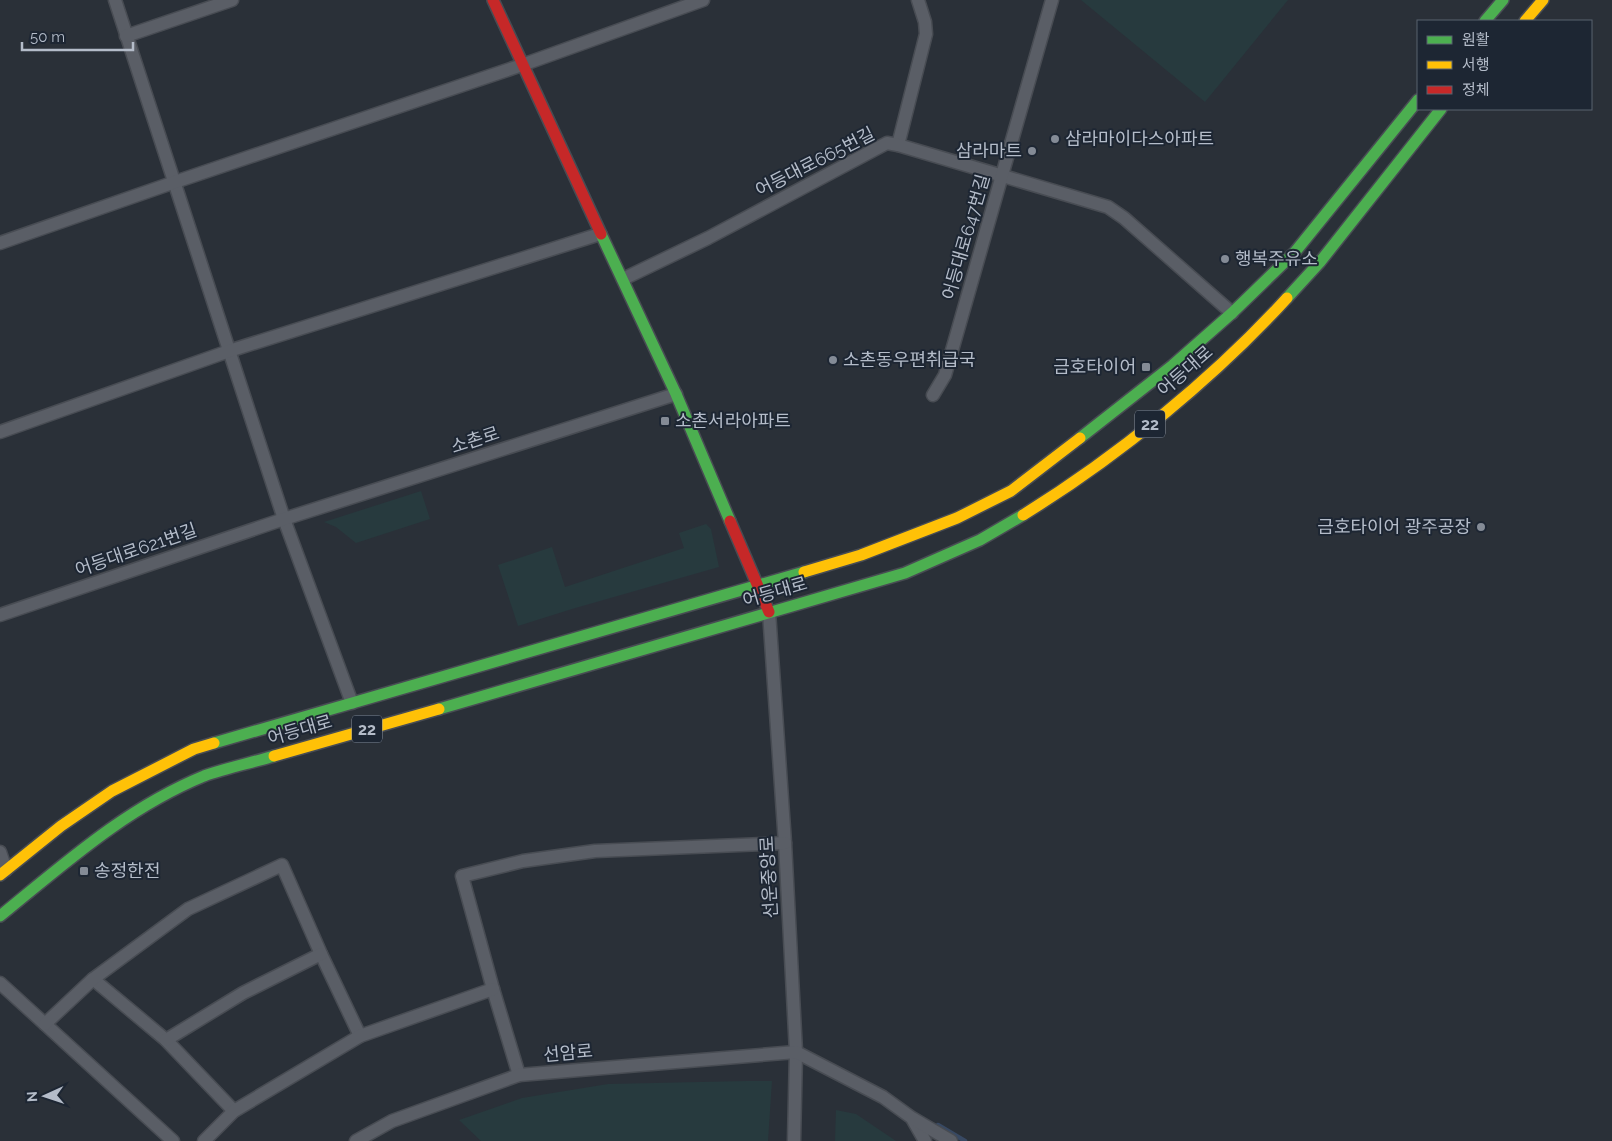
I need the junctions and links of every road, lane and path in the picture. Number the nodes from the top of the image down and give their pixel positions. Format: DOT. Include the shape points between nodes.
graph roads {
  1 [pos="115,0"];
  2 [pos="232,0"];
  3 [pos="493,0"];
  4 [pos="703,0"];
  5 [pos="918,0"];
  6 [pos="1052,0"];
  7 [pos="1488,0"];
  8 [pos="1503,0"];
  9 [pos="1542,0"];
  10 [pos="1473,20"];
  11 [pos="1486,20"];
  12 [pos="1525,20"];
  13 [pos="126,36"];
  14 [pos="522,65"];
  15 [pos="1417,101"];
  16 [pos="1439,110"];
  17 [pos="898,145"];
  18 [pos="1002,175"];
  19 [pos="175,182"];
  20 [pos="600,234"];
  21 [pos="0,244"];
  22 [pos="622,279"];
  23 [pos="1232,313"];
  24 [pos="229,351"];
  25 [pos="676,394"];
  26 [pos="934,395"];
  27 [pos="0,432"];
  28 [pos="284,519"];
  29 [pos="757,584"];
  30 [pos="769,612"];
  31 [pos="0,615"];
  32 [pos="352,703"];
  33 [pos="785,843"];
  34 [pos="0,852"];
  35 [pos="3,872"];
  36 [pos="0,916"];
  37 [pos="321,954"];
  38 [pos="92,978"];
  39 [pos="0,983"];
  40 [pos="493,989"];
  41 [pos="45,1024"];
  42 [pos="360,1036"];
  43 [pos="166,1040"];
  44 [pos="796,1052"];
  45 [pos="519,1075"];
  46 [pos="234,1111"];
  47 [pos="912,1118"];
  48 [pos="173,1141"];
  49 [pos="204,1141"];
  50 [pos="356,1141"];
  51 [pos="794,1141"];
  52 [pos="925,1141"];
  53 [pos="951,1141"];
  1 -- 13 [label="street"];
  2 -- 13 [label="street"];
  3 -- 14 [label="main road"];
  4 -- 14 [label="street"];
  5 -- 17 [label="street" via="926,34"];
  6 -- 18 [label="street, 어등대로647번길"];
  7 -- 10 [label="main road"];
  8 -- 11 [label="main road"];
  9 -- 12 [label="main road"];
  13 -- 19 [label="street"];
  14 -- 19 [label="street"];
  14 -- 20 [label="main road"];
  15 -- 23 [label="main road, 어등대로 / 22" via="1295,252"];
  16 -- 30 [label="main road, 어등대로 / 22" via="1320,262 1259,328 1192,389 1105,459 1025,514 980,540 905,573"];
  17 -- 18 [label="street, 어등대로665번길"];
  17 -- 22 [label="street, 어등대로665번길" via="887,144"];
  18 -- 23 [label="street, 어등대로665번길" via="1108,207"];
  18 -- 26 [label="street, 어등대로647번길" via="945,375"];
  19 -- 21 [label="street"];
  19 -- 24 [label="street"];
  20 -- 22 [label="main road"];
  20 -- 24 [label="street"];
  22 -- 25 [label="main road"];
  23 -- 29 [label="main road, 어등대로 / 22" via="1174,365 1011,490 958,518 877,549"];
  24 -- 27 [label="street"];
  24 -- 28 [label="street"];
  25 -- 28 [label="street, 소촌로"];
  25 -- 29 [label="main road"];
  28 -- 31 [label="street, 어등대로621번길"];
  28 -- 32 [label="street"];
  29 -- 30 [label="main road"];
  29 -- 32 [label="main road, 어등대로 / 22"];
  30 -- 33 [label="street, 선운중앙로"];
  30 -- 36 [label="main road, 어등대로 / 22" via="204,776 156,799 97,837"];
  32 -- 35 [label="main road, 어등대로 / 22" via="194,749 112,791"];
  33 -- 40 [label="street" via="595,851 523,860 462,876"];
  33 -- 44 [label="street, 선운중앙로"];
  34 -- 35 [label="street"];
  37 -- 38 [label="street" via="282,865 188,909"];
  37 -- 42 [label="street"];
  37 -- 43 [label="street" via="243,993"];
  38 -- 41 [label="street"];
  38 -- 43 [label="street"];
  39 -- 41 [label="street"];
  40 -- 42 [label="street"];
  40 -- 45 [label="street"];
  41 -- 48 [label="street"];
  42 -- 46 [label="street"];
  43 -- 46 [label="street"];
  44 -- 45 [label="street, 선암로"];
  44 -- 47 [label="street" via="883,1097"];
  44 -- 51 [label="street, 선운중앙로"];
  45 -- 50 [label="street, 선암로" via="392,1121"];
  46 -- 49 [label="street"];
  47 -- 52 [label="street"];
  47 -- 53 [label="street"];
}
